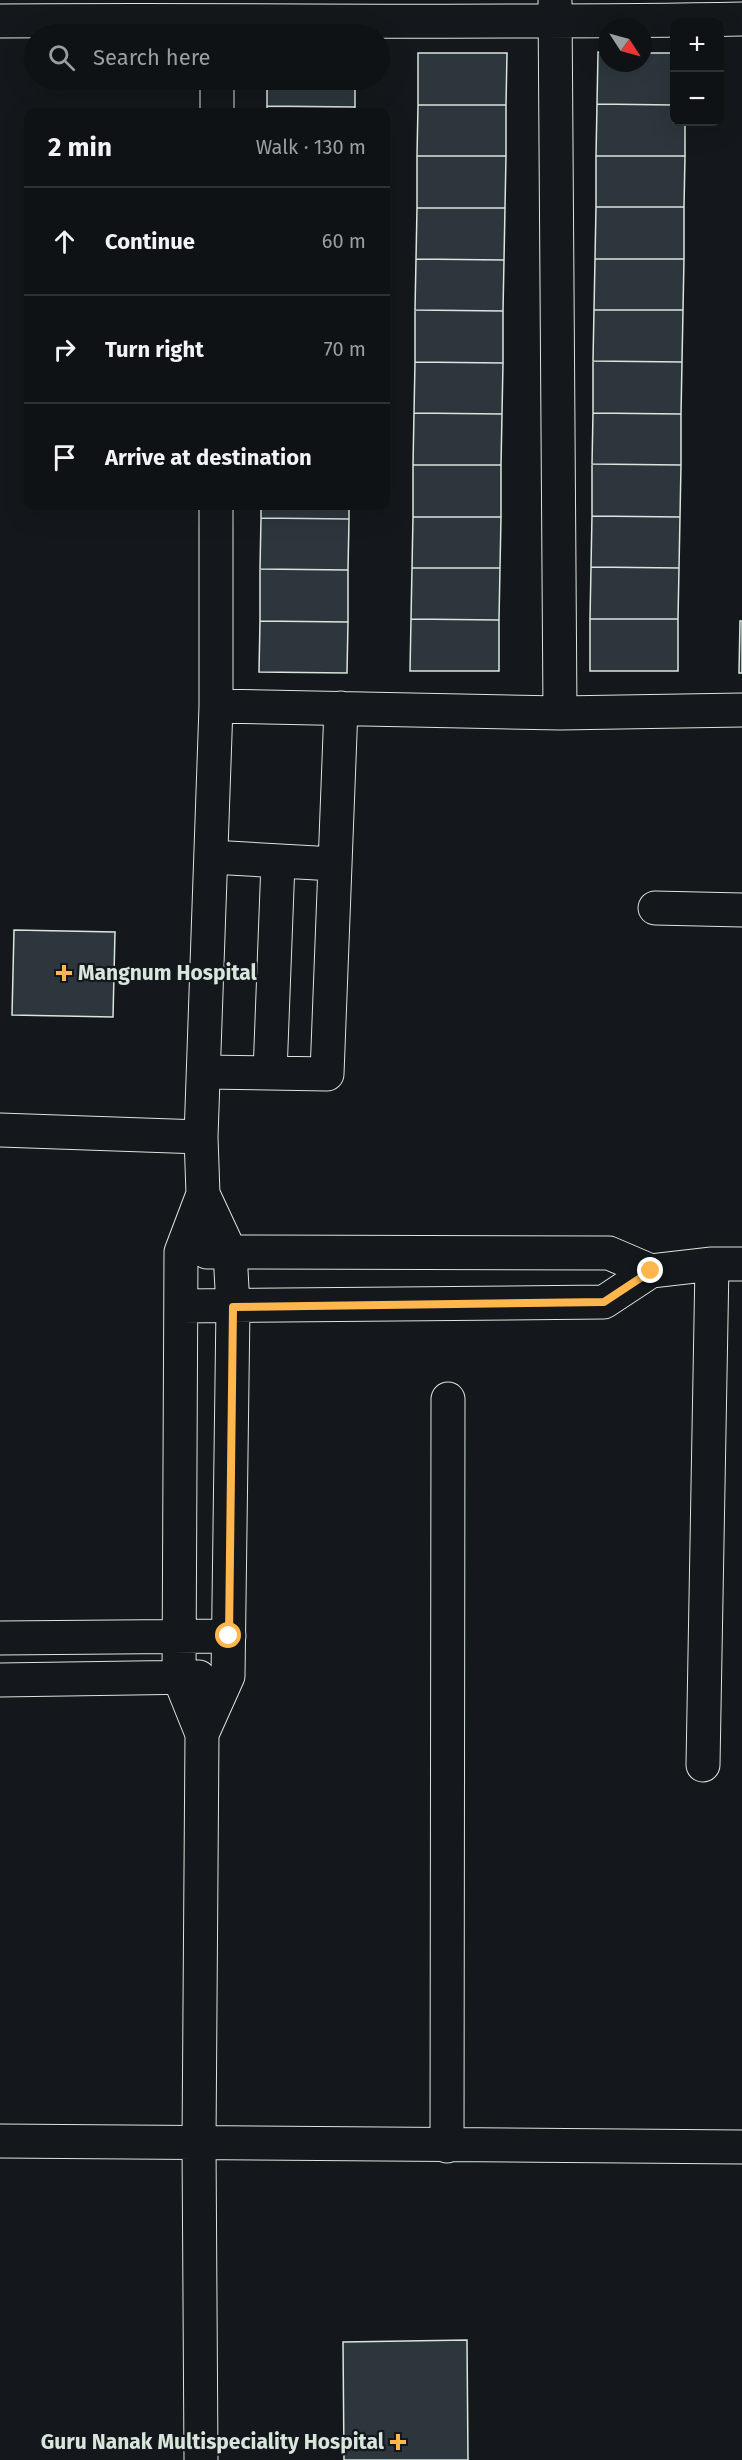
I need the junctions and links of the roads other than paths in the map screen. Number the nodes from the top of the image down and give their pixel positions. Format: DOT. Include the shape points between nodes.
graph roads {
  1 [pos="555,11"];
  2 [pos="217,18"];
  3 [pos="742,19"];
  4 [pos="0,21"];
  5 [pos="217,90"];
  6 [pos="217,108"];
  7 [pos="216,510"];
  8 [pos="216,706"];
  9 [pos="340,708"];
  10 [pos="742,710"];
  11 [pos="560,712"];
  12 [pos="211,857"];
  13 [pos="278,862"];
  14 [pos="334,864"];
  15 [pos="655,908"];
  16 [pos="742,910"];
  17 [pos="204,1072"];
  18 [pos="270,1073"];
  19 [pos="0,1130"];
  20 [pos="201,1137"];
  21 [pos="203,1194"];
  22 [pos="181,1252"];
  23 [pos="230,1252"];
  24 [pos="727,1264"];
  25 [pos="651,1271"];
  26 [pos="182,1306"];
  27 [pos="233,1307"];
  28 [pos="448,1399"];
  29 [pos="229,1636"];
  30 [pos="180,1637"];
  31 [pos="0,1638"];
  32 [pos="228,1676"];
  33 [pos="179,1677"];
  34 [pos="0,1680"];
  35 [pos="202,1734"];
  36 [pos="703,1765"];
  37 [pos="0,2141"];
  38 [pos="199,2143"];
  39 [pos="447,2146"];
  40 [pos="742,2147"];
  41 [pos="201,2460"];
  1 -- 2 [label="street"];
  1 -- 3 [label="street"];
  1 -- 11 [label="street"];
  2 -- 4 [label="street"];
  5 -- 6 [label="street"];
  7 -- 8 [label="street"];
  8 -- 9 [label="street"];
  8 -- 12 [label="street"];
  9 -- 11 [label="street"];
  9 -- 14 [label="street"];
  10 -- 11 [label="street"];
  12 -- 13 [label="street"];
  12 -- 17 [label="street"];
  13 -- 14 [label="street"];
  13 -- 18 [label="street"];
  14 -- 18 [label="street" via="327,1074"];
  15 -- 16 [label="street"];
  17 -- 18 [label="street"];
  17 -- 20 [label="street"];
  19 -- 20 [label="street"];
  20 -- 21 [label="street"];
  21 -- 22 [label="street"];
  21 -- 23 [label="street"];
  22 -- 23 [label="street"];
  22 -- 26 [label="street"];
  23 -- 25 [label="street" via="609,1253"];
  23 -- 27 [label="street"];
  24 -- 25 [label="street"];
  24 -- 36 [label="street"];
  25 -- 27 [label="street" via="604,1302"];
  26 -- 27 [label="street"];
  26 -- 30 [label="street"];
  27 -- 29 [label="street"];
  28 -- 39 [label="street"];
  29 -- 30 [label="street"];
  29 -- 32 [label="street"];
  30 -- 31 [label="street"];
  30 -- 33 [label="street"];
  32 -- 33 [label="street"];
  32 -- 35 [label="street"];
  33 -- 34 [label="street"];
  33 -- 35 [label="street"];
  35 -- 38 [label="street"];
  37 -- 38 [label="street"];
  38 -- 39 [label="street"];
  38 -- 41 [label="street"];
  39 -- 40 [label="street"];
}
